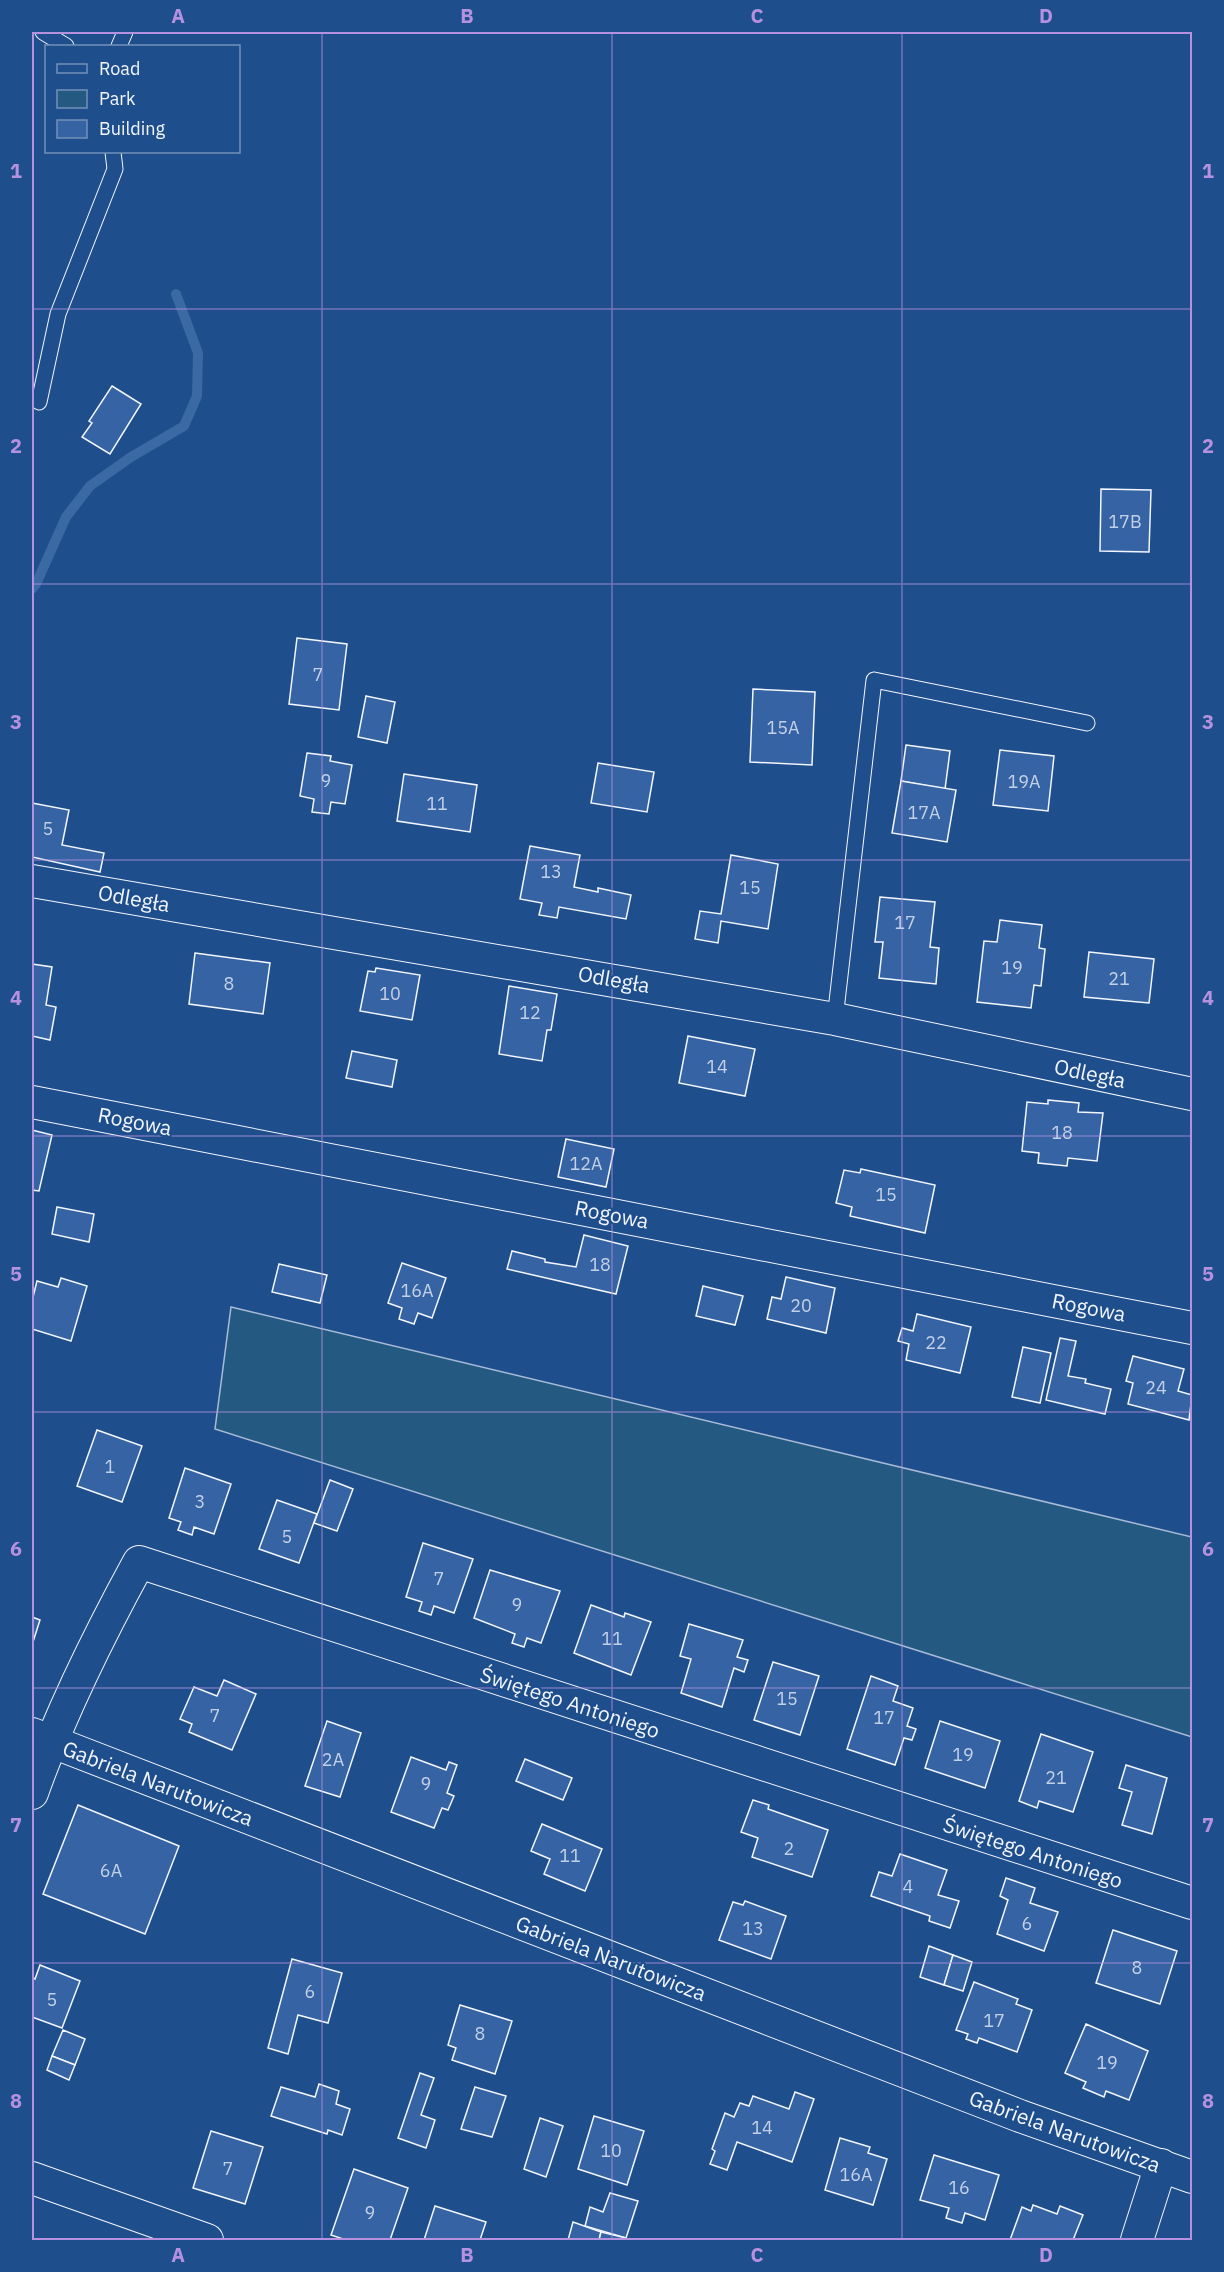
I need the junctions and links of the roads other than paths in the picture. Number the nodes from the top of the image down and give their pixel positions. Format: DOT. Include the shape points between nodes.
graph roads {
  1 [pos="43,32"];
  2 [pos="64,45"];
  3 [pos="113,153"];
  4 [pos="39,402"];
  5 [pos="1088,723"];
  6 [pos="32,880"];
  7 [pos="835,1019"];
  8 [pos="1192,1094"];
  9 [pos="32,1102"];
  10 [pos="1192,1328"];
  11 [pos="41,1738"];
  12 [pos="32,1793"];
  13 [pos="1192,1904"];
  14 [pos="1161,2165"];
  15 [pos="1192,2177"];
  16 [pos="32,2178"];
  17 [pos="207,2241"];
  18 [pos="1137,2241"];
  1 -- 2 [label="lane"];
  3 -- 4 [label="lane" via="115,169 58,314"];
  5 -- 7 [label="lane" via="874,680"];
  6 -- 7 [label="street, Odległa"];
  7 -- 8 [label="street, Odległa"];
  9 -- 10 [label="street, Rogowa"];
  11 -- 12 [label="street"];
  11 -- 13 [label="street, Świętego Antoniego" via="139,1562"];
  11 -- 14 [label="street, Gabriela Narutowicza" via="1009,2112"];
  14 -- 15 [label="street, Gabriela Narutowicza"];
  14 -- 18 [label="street"];
  16 -- 17 [label="street"];
}
